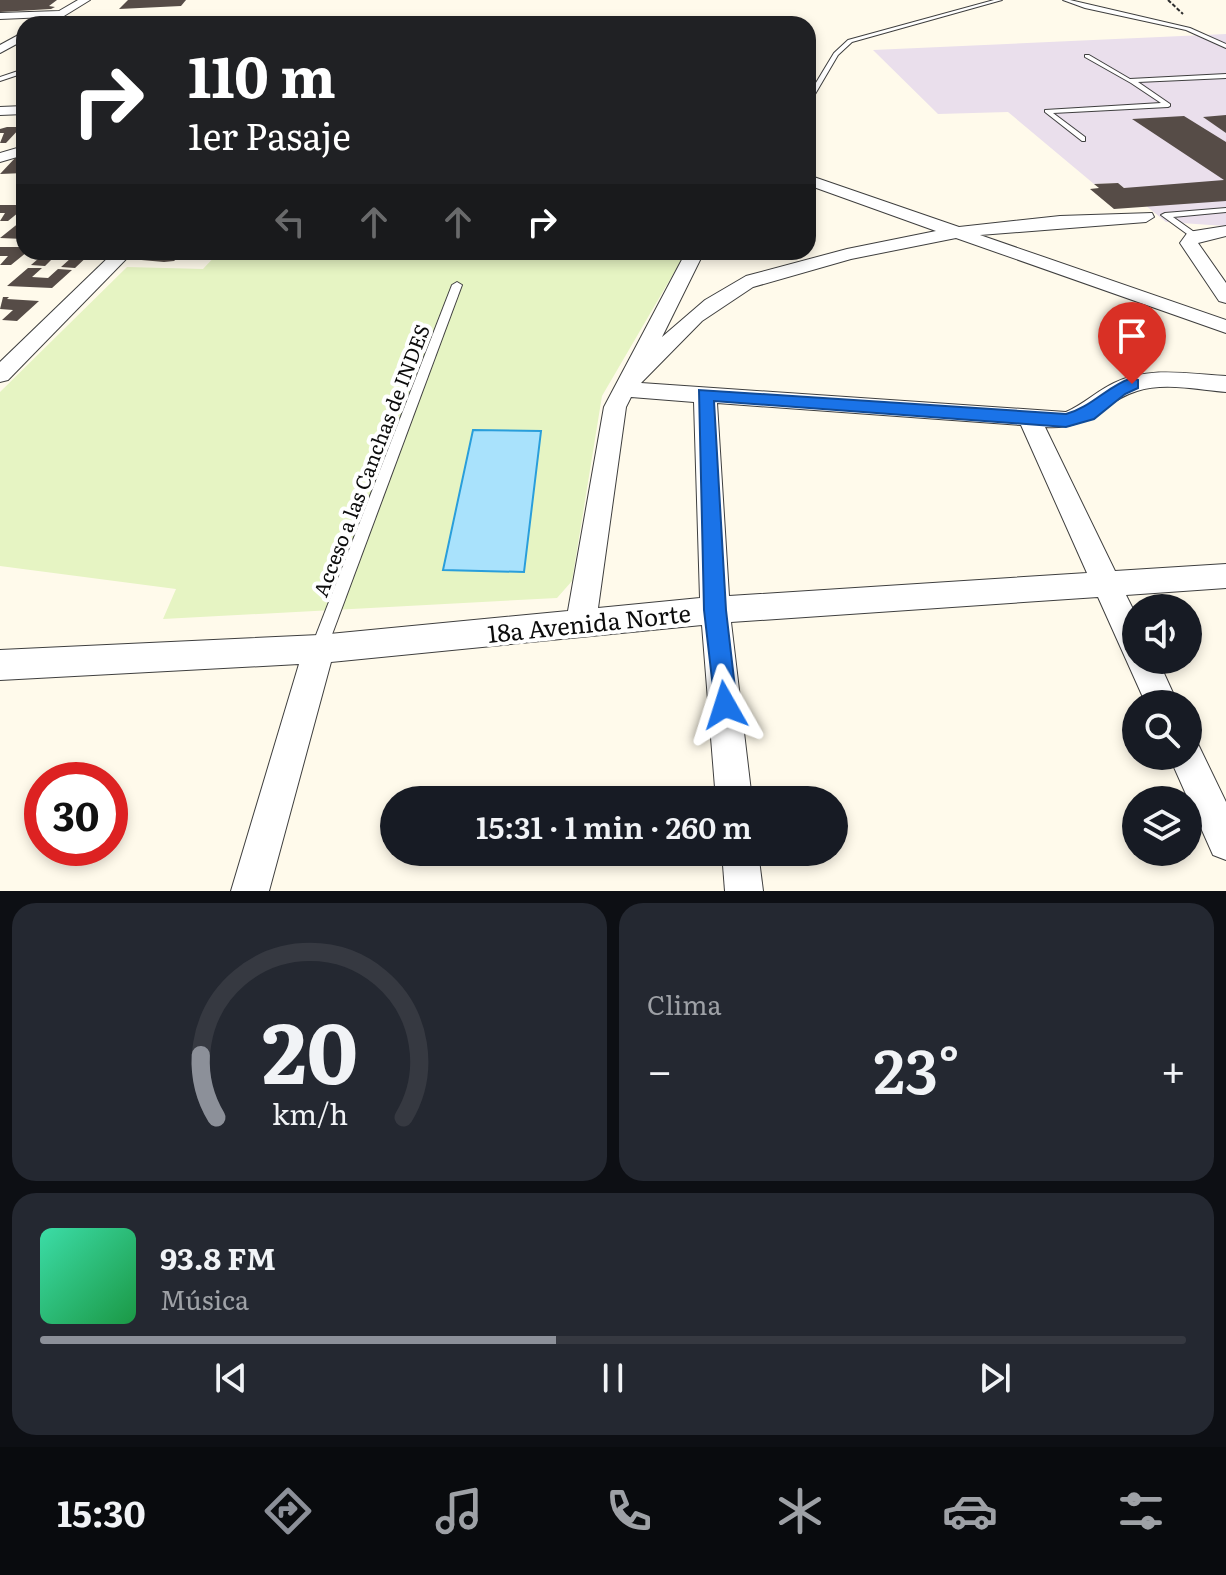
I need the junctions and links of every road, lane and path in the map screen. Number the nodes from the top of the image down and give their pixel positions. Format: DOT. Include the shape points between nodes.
graph roads {
  1 [pos="85,0"];
  2 [pos="1000,0"];
  3 [pos="1065,0"];
  4 [pos="59,14"];
  5 [pos="0,16"];
  6 [pos="56,16"];
  7 [pos="1226,46"];
  8 [pos="1087,56"];
  9 [pos="1226,76"];
  10 [pos="1132,81"];
  11 [pos="816,88"];
  12 [pos="1082,139"];
  13 [pos="816,183"];
  14 [pos="1226,210"];
  15 [pos="1146,217"];
  16 [pos="1226,231"];
  17 [pos="960,233"];
  18 [pos="1194,236"];
  19 [pos="116,260"];
  20 [pos="691,260"];
  21 [pos="457,285"];
  22 [pos="1226,297"];
  23 [pos="1226,327"];
  24 [pos="0,375"];
  25 [pos="1226,384"];
  26 [pos="622,389"];
  27 [pos="705,394"];
  28 [pos="1030,419"];
  29 [pos="1226,576"];
  30 [pos="1107,585"];
  31 [pos="715,610"];
  32 [pos="1122,618"];
  33 [pos="581,623"];
  34 [pos="319,649"];
  35 [pos="0,665"];
  36 [pos="1193,770"];
  37 [pos="733,786"];
  38 [pos="1226,842"];
  39 [pos="741,866"];
  40 [pos="250,891"];
  41 [pos="744,891"];
  1 -- 4 [label="street"];
  2 -- 11 [label="lane" via="850,41"];
  3 -- 7 [label="lane" via="1200,30"];
  4 -- 5 [label="street"];
  4 -- 6 [label="street"];
  8 -- 10 [label="lane"];
  9 -- 10 [label="lane"];
  10 -- 12 [label="lane" via="1168,105 1047,111"];
  13 -- 17 [label="street"];
  14 -- 18 [label="lane" via="1165,215"];
  15 -- 17 [label="street" via="1025,223"];
  16 -- 18 [label="street"];
  17 -- 23 [label="street"];
  17 -- 26 [label="street" via="851,252 746,283 687,324"];
  18 -- 22 [label="street" via="1189,243 1192,251"];
  19 -- 24 [label="street"];
  20 -- 26 [label="street"];
  21 -- 34 [label="lane, Acceso a las Canchas de INDES"];
  25 -- 28 [label="street" via="1132,384 1088,414 1066,420"];
  26 -- 27 [label="street"];
  26 -- 33 [label="street"];
  27 -- 28 [label="street"];
  27 -- 31 [label="street"];
  28 -- 30 [label="street"];
  29 -- 30 [label="street, 18a Avenida Norte"];
  30 -- 31 [label="street, 18a Avenida Norte"];
  30 -- 32 [label="street"];
  31 -- 33 [label="street, 18a Avenida Norte"];
  31 -- 37 [label="street"];
  33 -- 34 [label="street, 18a Avenida Norte"];
  34 -- 35 [label="street, 18a Avenida Norte"];
  34 -- 40 [label="street"];
  36 -- 38 [label="street"];
  39 -- 41 [label="street"];
}
